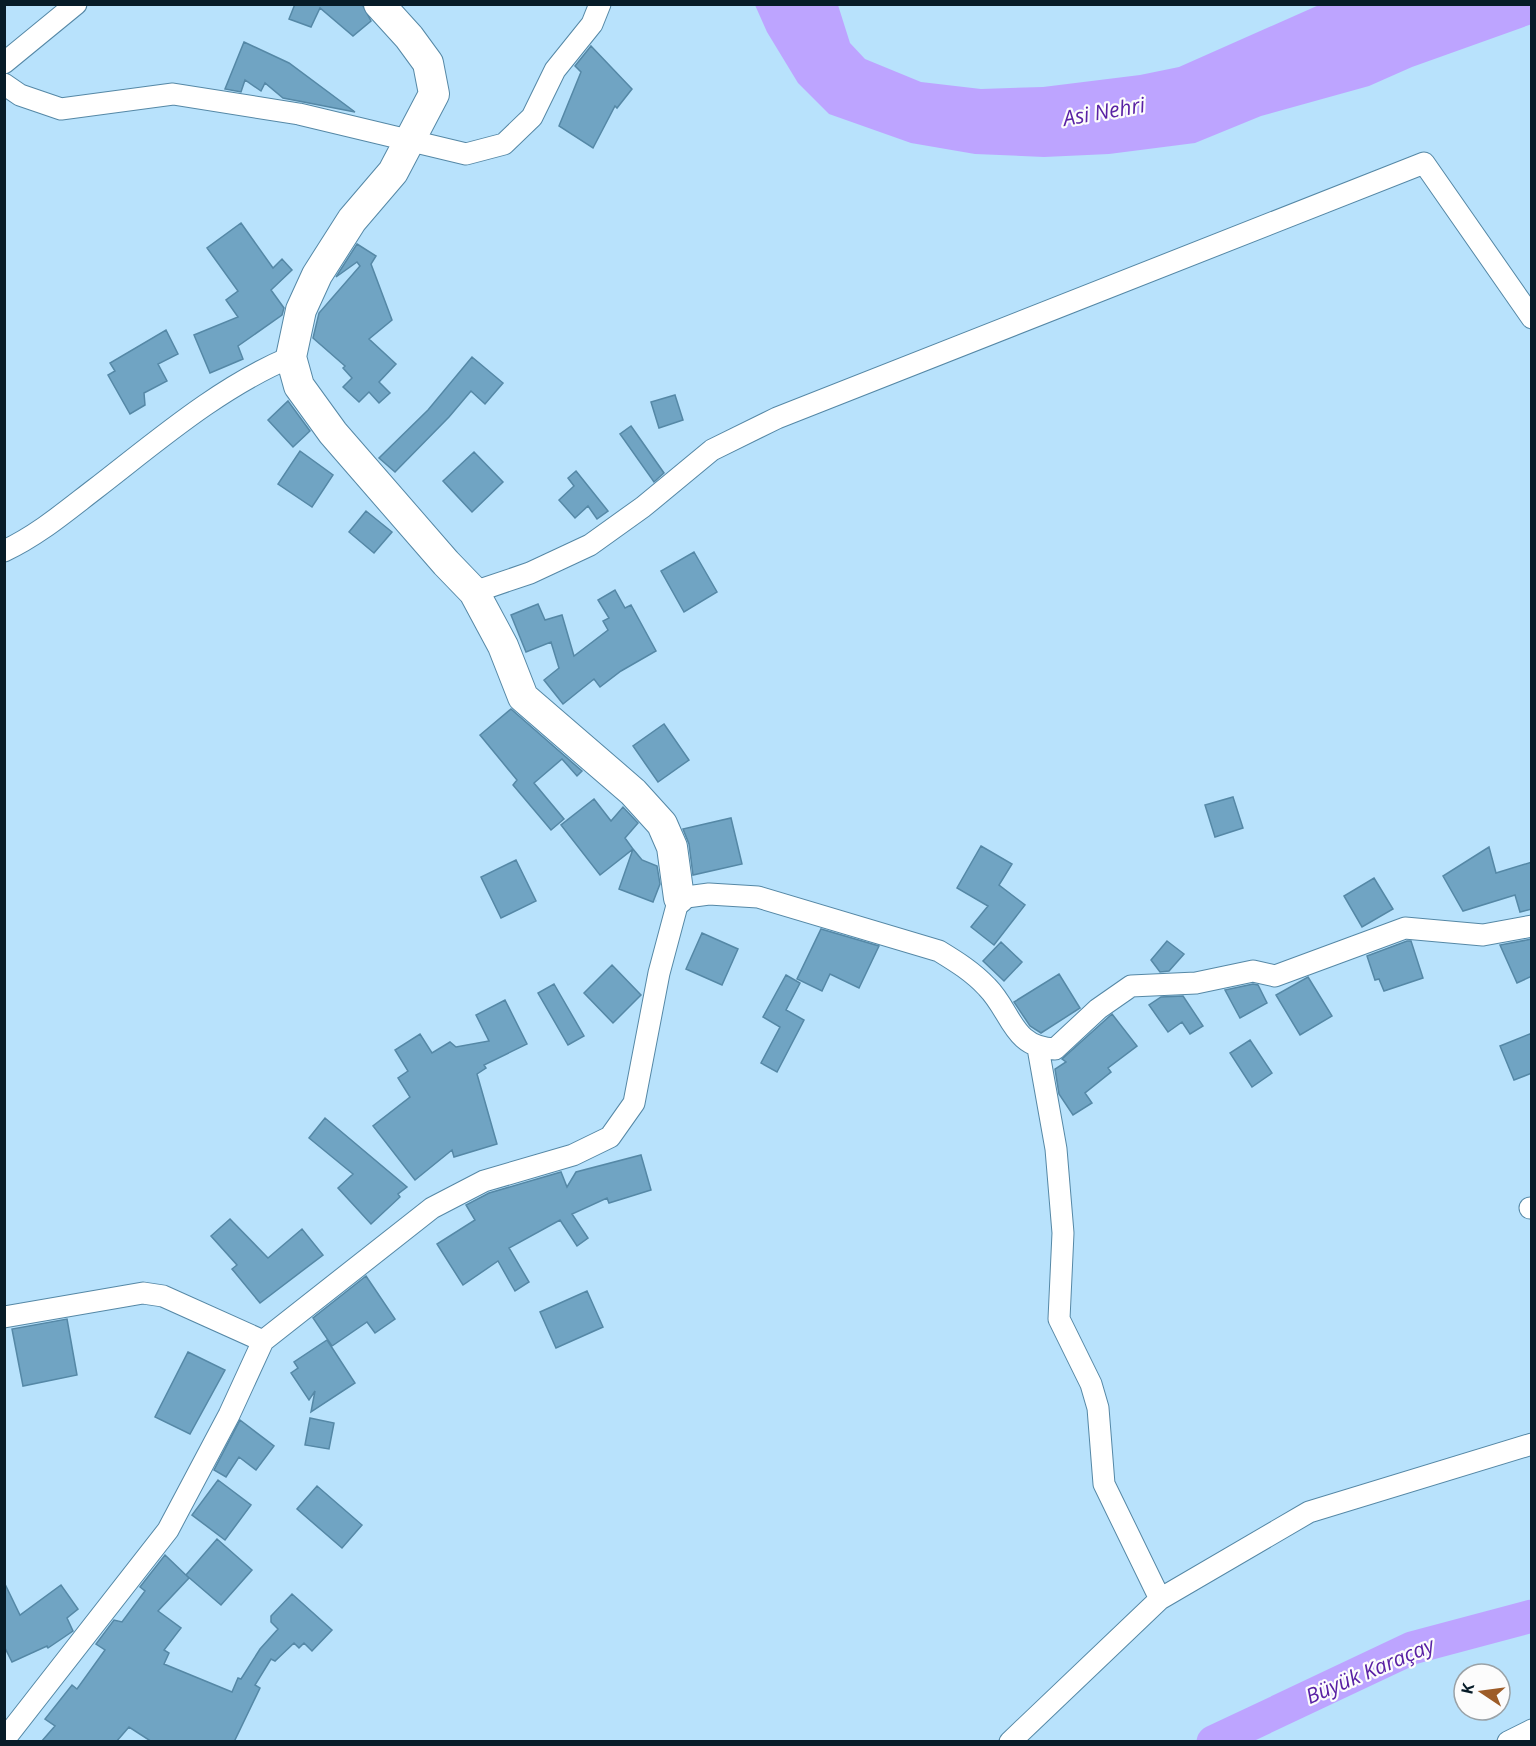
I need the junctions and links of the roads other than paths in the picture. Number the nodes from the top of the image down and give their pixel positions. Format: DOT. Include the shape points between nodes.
graph roads {
  1 [pos="76,4"];
  2 [pos="379,4"];
  3 [pos="600,4"];
  4 [pos="4,63"];
  5 [pos="4,84"];
  6 [pos="412,139"];
  7 [pos="1532,318"];
  8 [pos="291,357"];
  9 [pos="4,550"];
  10 [pos="474,592"];
  11 [pos="679,898"];
  12 [pos="1532,926"];
  13 [pos="1038,1048"];
  14 [pos="4,1317"];
  15 [pos="263,1341"];
  16 [pos="1532,1444"];
  17 [pos="1160,1599"];
  18 [pos="1532,1730"];
  19 [pos="4,1740"];
  20 [pos="1010,1742"];
  21 [pos="1508,1742"];
  1 -- 4 [label="street"];
  2 -- 6 [label="street" via="428,63 434,94"];
  3 -- 6 [label="street" via="592,24 555,70 532,117 504,144 466,154"];
  5 -- 6 [label="street" via="20,95 61,109 173,94 299,114"];
  6 -- 8 [label="street" via="393,172 352,220 317,275 301,310"];
  7 -- 10 [label="street" via="1424,163 777,418 712,450 590,545 530,573"];
  8 -- 9 [label="street" via="265,368 178,425 33,537"];
  8 -- 10 [label="street" via="299,386 333,433"];
  10 -- 11 [label="street" via="503,646 523,697 615,776 662,824 672,847"];
  11 -- 13 [label="street" via="710,894 758,897 939,951 964,965 990,989 1013,1028"];
  11 -- 15 [label="street" via="659,973 634,1103 610,1137 573,1155 484,1181 432,1209"];
  12 -- 13 [label="street" via="1483,934 1405,928 1275,976 1253,971 1196,983 1131,986 1098,1009 1055,1049"];
  13 -- 17 [label="street" via="1056,1149 1062,1222 1059,1319 1091,1384 1098,1408 1104,1484"];
  14 -- 15 [label="street" via="143,1293 163,1296"];
  15 -- 19 [label="street" via="168,1530"];
  16 -- 17 [label="street" via="1309,1512"];
  17 -- 20 [label="street"];
  18 -- 21 [label="street"];
}
